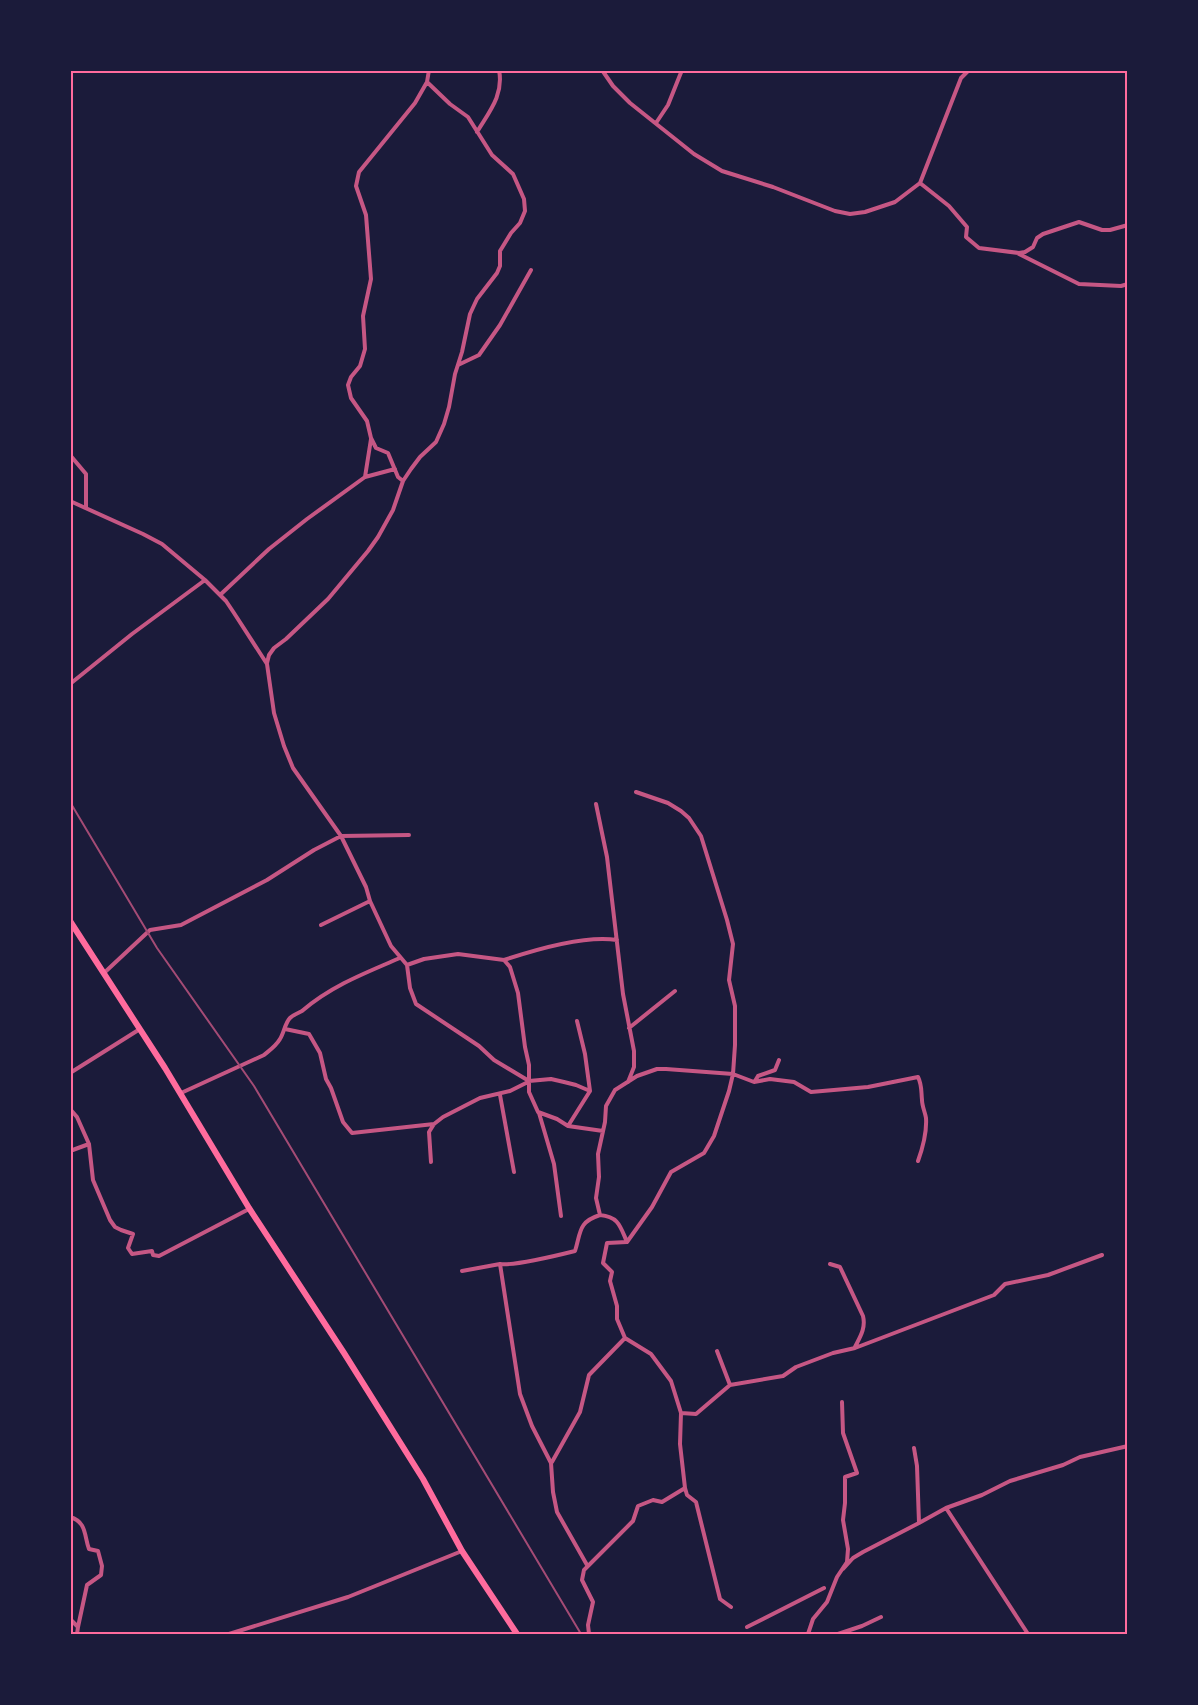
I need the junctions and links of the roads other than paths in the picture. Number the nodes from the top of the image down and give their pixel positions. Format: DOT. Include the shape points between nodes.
graph roads {
  1 [pos="429,70"];
  2 [pos="499,70"];
  3 [pos="602,70"];
  4 [pos="682,70"];
  5 [pos="969,70"];
  6 [pos="427,82"];
  7 [pos="656,123"];
  8 [pos="477,132"];
  9 [pos="920,183"];
  10 [pos="1128,225"];
  11 [pos="1019,253"];
  12 [pos="531,270"];
  13 [pos="1128,284"];
  14 [pos="457,366"];
  15 [pos="371,438"];
  16 [pos="70,455"];
  17 [pos="395,469"];
  18 [pos="365,477"];
  19 [pos="403,482"];
  20 [pos="70,501"];
  21 [pos="86,508"];
  22 [pos="205,580"];
  23 [pos="220,595"];
  24 [pos="267,664"];
  25 [pos="70,684"];
  26 [pos="636,792"];
  27 [pos="596,804"];
  28 [pos="409,835"];
  29 [pos="341,836"];
  30 [pos="370,901"];
  31 [pos="70,921"];
  32 [pos="321,925"];
  33 [pos="616,940"];
  34 [pos="400,958"];
  35 [pos="504,960"];
  36 [pos="407,965"];
  37 [pos="104,973"];
  38 [pos="675,991"];
  39 [pos="577,1021"];
  40 [pos="629,1028"];
  41 [pos="140,1029"];
  42 [pos="285,1029"];
  43 [pos="779,1060"];
  44 [pos="70,1073"];
  45 [pos="733,1074"];
  46 [pos="529,1081"];
  47 [pos="754,1082"];
  48 [pos="627,1083"];
  49 [pos="590,1091"];
  50 [pos="180,1093"];
  51 [pos="500,1095"];
  52 [pos="70,1109"];
  53 [pos="538,1113"];
  54 [pos="434,1124"];
  55 [pos="568,1126"];
  56 [pos="603,1131"];
  57 [pos="89,1144"];
  58 [pos="70,1151"];
  59 [pos="918,1161"];
  60 [pos="431,1162"];
  61 [pos="514,1172"];
  62 [pos="249,1208"];
  63 [pos="600,1215"];
  64 [pos="561,1216"];
  65 [pos="627,1242"];
  66 [pos="1102,1255"];
  67 [pos="500,1264"];
  68 [pos="830,1264"];
  69 [pos="462,1271"];
  70 [pos="625,1338"];
  71 [pos="855,1348"];
  72 [pos="717,1351"];
  73 [pos="730,1385"];
  74 [pos="842,1402"];
  75 [pos="681,1413"];
  76 [pos="1128,1446"];
  77 [pos="914,1448"];
  78 [pos="551,1463"];
  79 [pos="685,1488"];
  80 [pos="946,1508"];
  81 [pos="70,1517"];
  82 [pos="919,1523"];
  83 [pos="462,1551"];
  84 [pos="587,1565"];
  85 [pos="843,1569"];
  86 [pos="824,1588"];
  87 [pos="731,1607"];
  88 [pos="882,1617"];
  89 [pos="70,1619"];
  90 [pos="78,1627"];
  91 [pos="747,1627"];
  92 [pos="78,1635"];
  93 [pos="228,1635"];
  94 [pos="517,1635"];
  95 [pos="589,1635"];
  96 [pos="808,1635"];
  97 [pos="838,1635"];
  98 [pos="1028,1635"];
  1 -- 6 [label="street"];
  2 -- 8 [label="street" via="501,83 496,100"];
  3 -- 7 [label="street" via="630,103"];
  4 -- 7 [label="street"];
  5 -- 9 [label="street" via="961,78"];
  6 -- 8 [label="street" via="468,117"];
  6 -- 15 [label="street" via="360,172 356,186 366,215 371,279 363,316 365,349 348,386 351,398 367,421"];
  7 -- 9 [label="street" via="722,171 835,211 865,212 895,202"];
  8 -- 14 [label="street" via="492,155 513,174 525,211 500,251 497,273 473,306"];
  9 -- 11 [label="street" via="955,213 967,227 966,237 979,248"];
  10 -- 11 [label="street" via="1102,230 1079,222 1043,234 1036,238 1033,247"];
  11 -- 13 [label="street" via="1079,284"];
  12 -- 14 [label="street" via="479,355"];
  14 -- 19 [label="street" via="449,407 436,442"];
  15 -- 17 [label="street" via="376,448 387,453"];
  15 -- 18 [label="street"];
  16 -- 21 [label="street" via="86,474"];
  17 -- 18 [label="street"];
  17 -- 19 [label="street"];
  18 -- 23 [label="street" via="276,543"];
  19 -- 24 [label="street" via="393,510 368,551 328,599 274,648"];
  20 -- 21 [label="street"];
  21 -- 22 [label="street" via="162,544"];
  22 -- 23 [label="street"];
  22 -- 25 [label="street"];
  23 -- 24 [label="street"];
  24 -- 29 [label="street" via="274,713 293,768"];
  26 -- 45 [label="street" via="681,811 700,836 733,944 729,980 735,1015"];
  27 -- 33 [label="street" via="608,857"];
  28 -- 29 [label="street"];
  29 -- 30 [label="street"];
  29 -- 37 [label="street" via="182,925 150,930"];
  30 -- 32 [label="street"];
  30 -- 34 [label="street"];
  31 -- 37 [label="main road"];
  33 -- 35 [label="street" via="567,944"];
  33 -- 40 [label="street"];
  34 -- 36 [label="street"];
  34 -- 42 [label="street" via="328,990 289,1018"];
  35 -- 36 [label="street" via="458,954"];
  35 -- 46 [label="street" via="518,993"];
  36 -- 46 [label="street" via="416,1004"];
  37 -- 41 [label="main road"];
  38 -- 40 [label="street"];
  39 -- 49 [label="street"];
  40 -- 48 [label="street" via="634,1067"];
  41 -- 44 [label="street"];
  41 -- 50 [label="main road"];
  42 -- 50 [label="street" via="274,1048 264,1055"];
  42 -- 54 [label="street" via="309,1034 320,1053 343,1122 352,1133"];
  43 -- 47 [label="street" via="775,1070 758,1076"];
  45 -- 47 [label="street"];
  45 -- 48 [label="street" via="657,1069"];
  45 -- 65 [label="street" via="724,1110 704,1153 671,1173"];
  46 -- 49 [label="street" via="564,1082"];
  46 -- 51 [label="street"];
  46 -- 53 [label="street"];
  47 -- 59 [label="street" via="794,1082 811,1092 918,1077 926,1116"];
  48 -- 56 [label="street" via="615,1090 606,1106"];
  49 -- 55 [label="street"];
  50 -- 62 [label="main road"];
  51 -- 54 [label="street" via="480,1098"];
  51 -- 61 [label="street"];
  52 -- 57 [label="street"];
  53 -- 55 [label="street"];
  53 -- 64 [label="street" via="554,1164"];
  54 -- 60 [label="street" via="429,1132"];
  55 -- 56 [label="street"];
  56 -- 63 [label="street" via="596,1198"];
  57 -- 58 [label="street"];
  57 -- 62 [label="street" via="97,1191 115,1227 133,1234 128,1248 132,1254 152,1251 153,1256 159,1256"];
  62 -- 83 [label="main road" via="423,1479"];
  63 -- 65 [label="street" via="615,1220"];
  63 -- 67 [label="street" via="583,1225 575,1251"];
  65 -- 70 [label="street" via="607,1243 603,1263 612,1272 617,1319"];
  66 -- 71 [label="street" via="1048,1275 1005,1284 994,1295"];
  67 -- 69 [label="street"];
  67 -- 78 [label="street" via="520,1394"];
  68 -- 71 [label="street" via="840,1267 864,1316 863,1331"];
  70 -- 75 [label="street" via="651,1354 671,1381"];
  70 -- 78 [label="street" via="589,1375 580,1412"];
  71 -- 73 [label="street" via="796,1367 783,1376"];
  72 -- 73 [label="street"];
  73 -- 75 [label="street" via="696,1414"];
  74 -- 85 [label="street" via="843,1432 857,1473 845,1477 843,1520 848,1549"];
  75 -- 79 [label="street"];
  76 -- 80 [label="street" via="1080,1457"];
  77 -- 82 [label="street"];
  78 -- 84 [label="street" via="557,1512"];
  79 -- 84 [label="street" via="662,1502 653,1500 638,1506 633,1521"];
  79 -- 87 [label="street" via="696,1502 720,1599"];
  80 -- 82 [label="street"];
  80 -- 98 [label="street"];
  81 -- 90 [label="street" via="82,1525 89,1549 98,1551 102,1566 101,1575 87,1585"];
  82 -- 85 [label="street" via="862,1552"];
  83 -- 93 [label="street" via="348,1597"];
  83 -- 94 [label="main road"];
  84 -- 95 [label="street" via="582,1580 593,1602"];
  85 -- 96 [label="street" via="827,1602 810,1624"];
  86 -- 91 [label="street"];
  88 -- 97 [label="street"];
  89 -- 90 [label="street"];
  90 -- 92 [label="street"];
}
